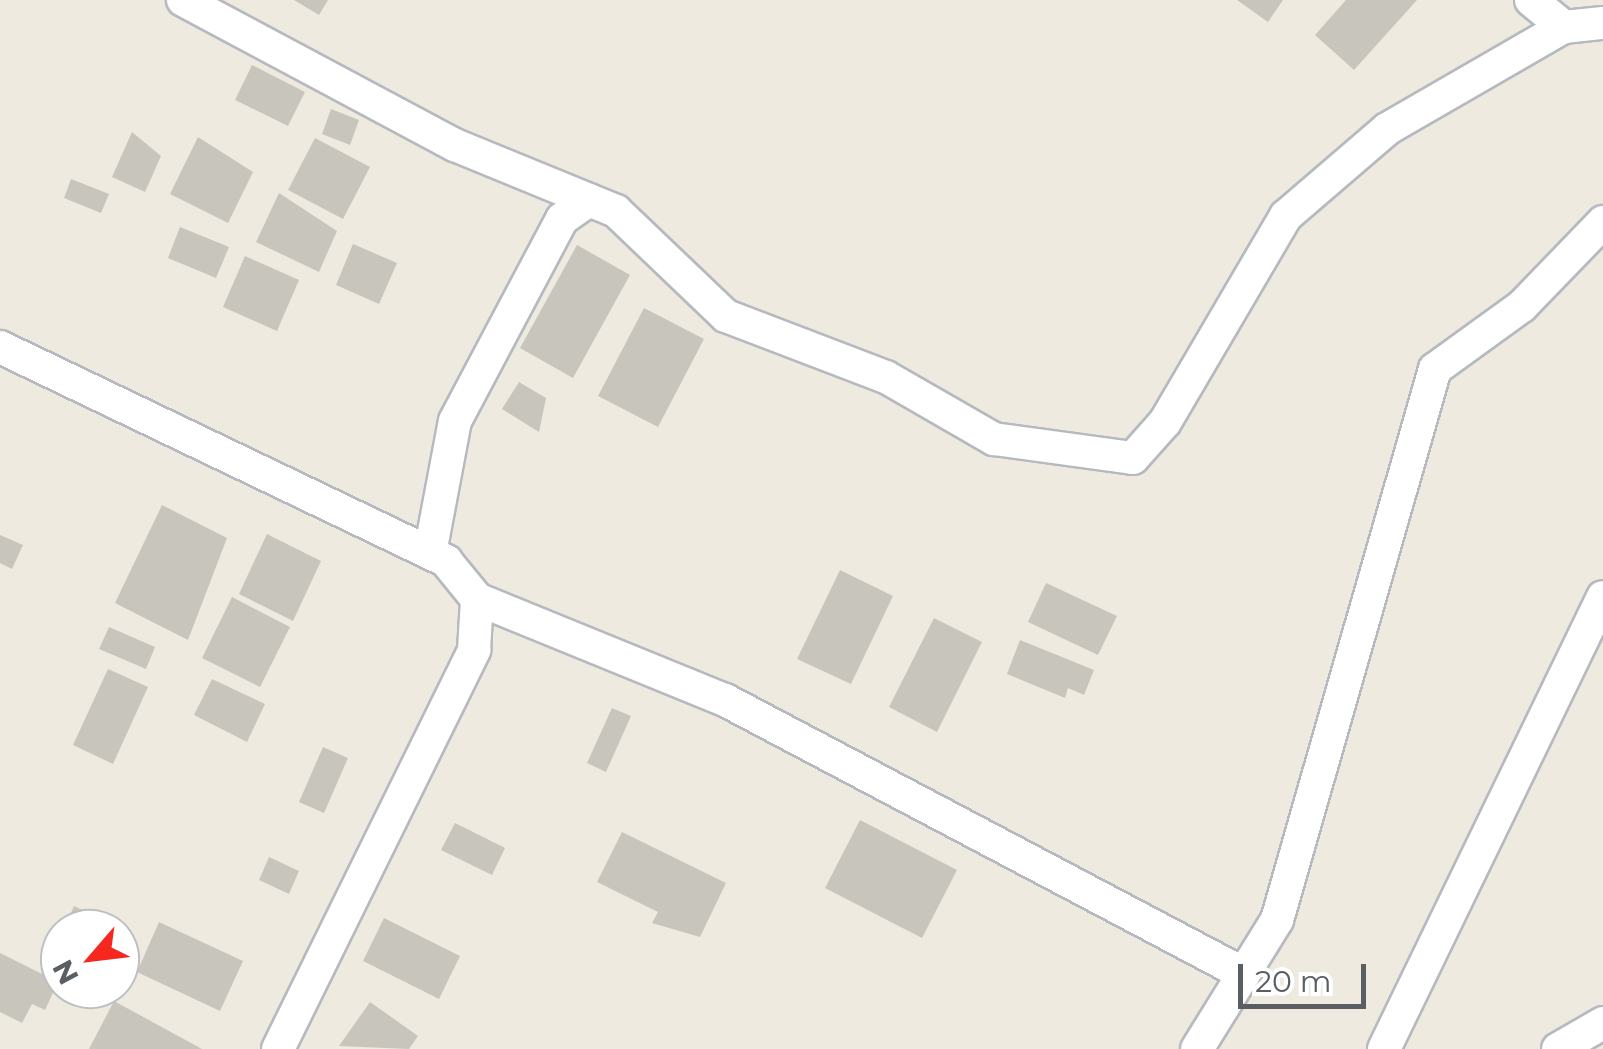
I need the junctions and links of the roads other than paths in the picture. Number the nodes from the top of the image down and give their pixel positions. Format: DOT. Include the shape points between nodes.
graph roads {
  1 [pos="183,0"];
  2 [pos="1530,0"];
  3 [pos="1603,23"];
  4 [pos="1564,27"];
  5 [pos="589,200"];
  6 [pos="1603,222"];
  7 [pos="0,347"];
  8 [pos="430,553"];
  9 [pos="1603,597"];
  10 [pos="477,599"];
  11 [pos="1244,974"];
  12 [pos="1603,1022"];
  13 [pos="1572,1048"];
  14 [pos="278,1049"];
  15 [pos="1197,1049"];
  16 [pos="1384,1049"];
  1 -- 5 [label="street" via="455,145"];
  2 -- 4 [label="street"];
  3 -- 4 [label="street"];
  4 -- 5 [label="street" via="1387,129 1286,216 1165,422 1132,458 994,439 886,376 726,316 616,211"];
  5 -- 8 [label="street" via="562,218 455,421"];
  6 -- 11 [label="street" via="1522,306 1435,369 1277,920"];
  7 -- 8 [label="street"];
  8 -- 10 [label="street"];
  9 -- 16 [label="street"];
  10 -- 11 [label="street" via="726,700"];
  10 -- 14 [label="street" via="474,650"];
  11 -- 15 [label="street"];
  12 -- 13 [label="street"];
}
